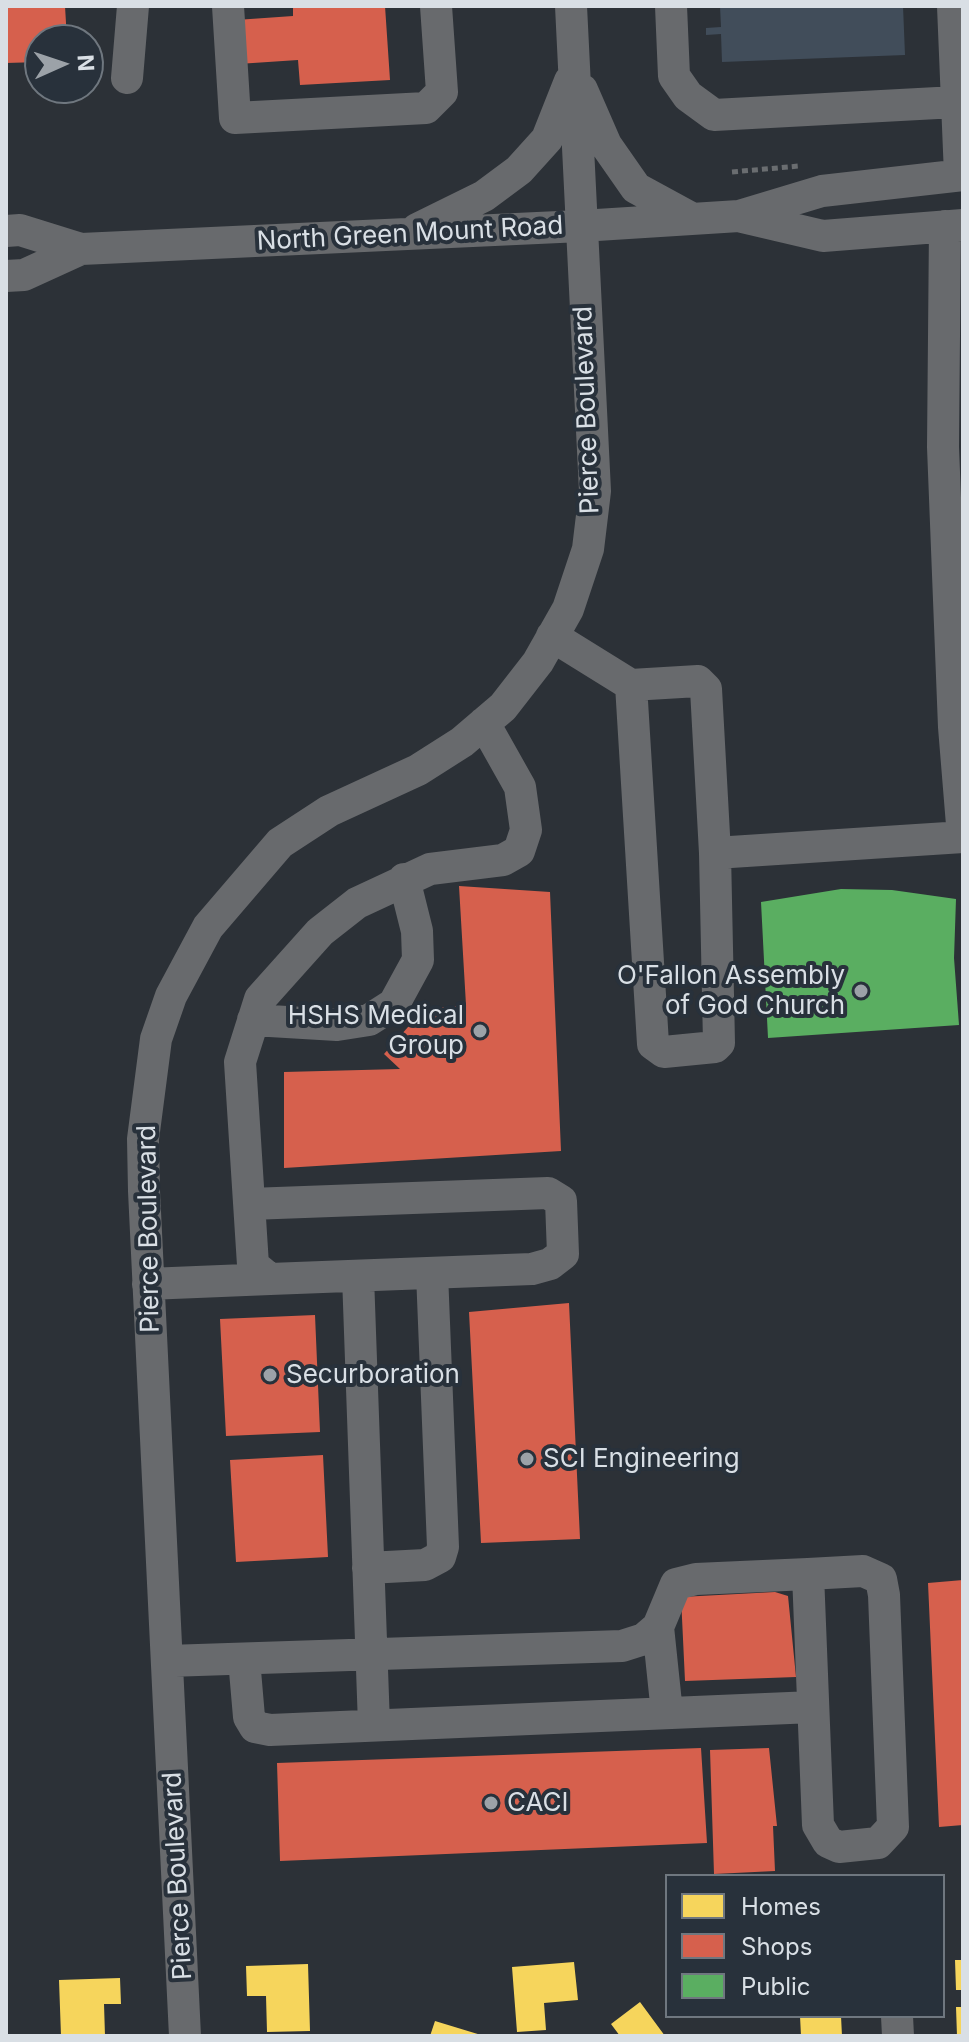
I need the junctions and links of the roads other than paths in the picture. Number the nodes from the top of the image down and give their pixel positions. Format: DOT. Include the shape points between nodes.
graph roads {
  1 [pos="133,6"];
  2 [pos="228,6"];
  3 [pos="436,6"];
  4 [pos="571,6"];
  5 [pos="671,6"];
  6 [pos="953,6"];
  7 [pos="574,73"];
  8 [pos="127,78"];
  9 [pos="958,88"];
  10 [pos="962,175"];
  11 [pos="739,216"];
  12 [pos="693,219"];
  13 [pos="581,226"];
  14 [pos="954,226"];
  15 [pos="6,231"];
  16 [pos="407,234"];
  17 [pos="81,249"];
  18 [pos="6,276"];
  19 [pos="552,636"];
  20 [pos="631,685"];
  21 [pos="484,723"];
  22 [pos="963,837"];
  23 [pos="715,853"];
  24 [pos="404,879"];
  25 [pos="253,1020"];
  26 [pos="250,1204"];
  27 [pos="432,1273"];
  28 [pos="358,1276"];
  29 [pos="270,1279"];
  30 [pos="148,1284"];
  31 [pos="368,1568"];
  32 [pos="808,1574"];
  33 [pos="658,1627"];
  34 [pos="373,1654"];
  35 [pos="244,1659"];
  36 [pos="168,1661"];
  37 [pos="813,1707"];
  38 [pos="667,1713"];
  39 [pos="374,1725"];
  40 [pos="185,2036"];
  1 -- 8 [label="street"];
  2 -- 3 [label="street" via="235,118 426,108 442,92"];
  4 -- 7 [label="street, Pierce Boulevard"];
  5 -- 9 [label="street" via="674,76 688,96 714,115"];
  6 -- 9 [label="street"];
  7 -- 12 [label="street" via="606,145 636,188"];
  7 -- 13 [label="street, Pierce Boulevard"];
  7 -- 16 [label="street" via="547,139 519,170 484,196"];
  9 -- 10 [label="street"];
  10 -- 11 [label="street, North Green Mount Road" via="822,191"];
  11 -- 12 [label="street, North Green Mount Road"];
  11 -- 14 [label="street, North Green Mount Road" via="823,236"];
  12 -- 13 [label="street, North Green Mount Road"];
  13 -- 16 [label="street, North Green Mount Road"];
  13 -- 19 [label="street, Pierce Boulevard" via="595,491 588,549 568,609"];
  14 -- 22 [label="street" via="943,447"];
  15 -- 17 [label="street, North Green Mount Road" via="20,230"];
  16 -- 17 [label="street, North Green Mount Road"];
  17 -- 18 [label="street, North Green Mount Road" via="24,275"];
  19 -- 20 [label="street"];
  19 -- 21 [label="street, Pierce Boulevard" via="503,707"];
  20 -- 23 [label="street" via="698,681 706,689"];
  20 -- 23 [label="street" via="653,1044 664,1052 719,1043"];
  21 -- 24 [label="street" via="520,787 525,841 503,860 430,869"];
  21 -- 30 [label="street, Pierce Boulevard" via="418,770 297,830 257,867 208,927 171,996 156,1039 143,1139"];
  22 -- 23 [label="street"];
  24 -- 25 [label="street" via="357,903 320,932 260,999"];
  24 -- 25 [label="street" via="418,960 394,1004 369,1020 337,1025"];
  25 -- 26 [label="street" via="240,1062"];
  26 -- 27 [label="street" via="526,1191 548,1193 561,1201 563,1254 550,1264"];
  26 -- 29 [label="street" via="253,1265"];
  27 -- 28 [label="street"];
  27 -- 31 [label="street" via="443,1547 440,1557 425,1565"];
  28 -- 29 [label="street"];
  28 -- 31 [label="street"];
  29 -- 30 [label="street"];
  30 -- 36 [label="street, Pierce Boulevard"];
  31 -- 34 [label="street"];
  32 -- 33 [label="street" via="676,1584"];
  32 -- 37 [label="street"];
  32 -- 37 [label="street" via="863,1571 881,1579 893,1827 878,1843 839,1847 828,1842 818,1825"];
  33 -- 34 [label="street" via="644,1639 622,1646"];
  33 -- 38 [label="street"];
  34 -- 35 [label="street"];
  34 -- 39 [label="street"];
  35 -- 36 [label="street"];
  35 -- 39 [label="street" via="246,1705 255,1727"];
  36 -- 40 [label="street, Pierce Boulevard"];
  37 -- 38 [label="street"];
  38 -- 39 [label="street"];
}
